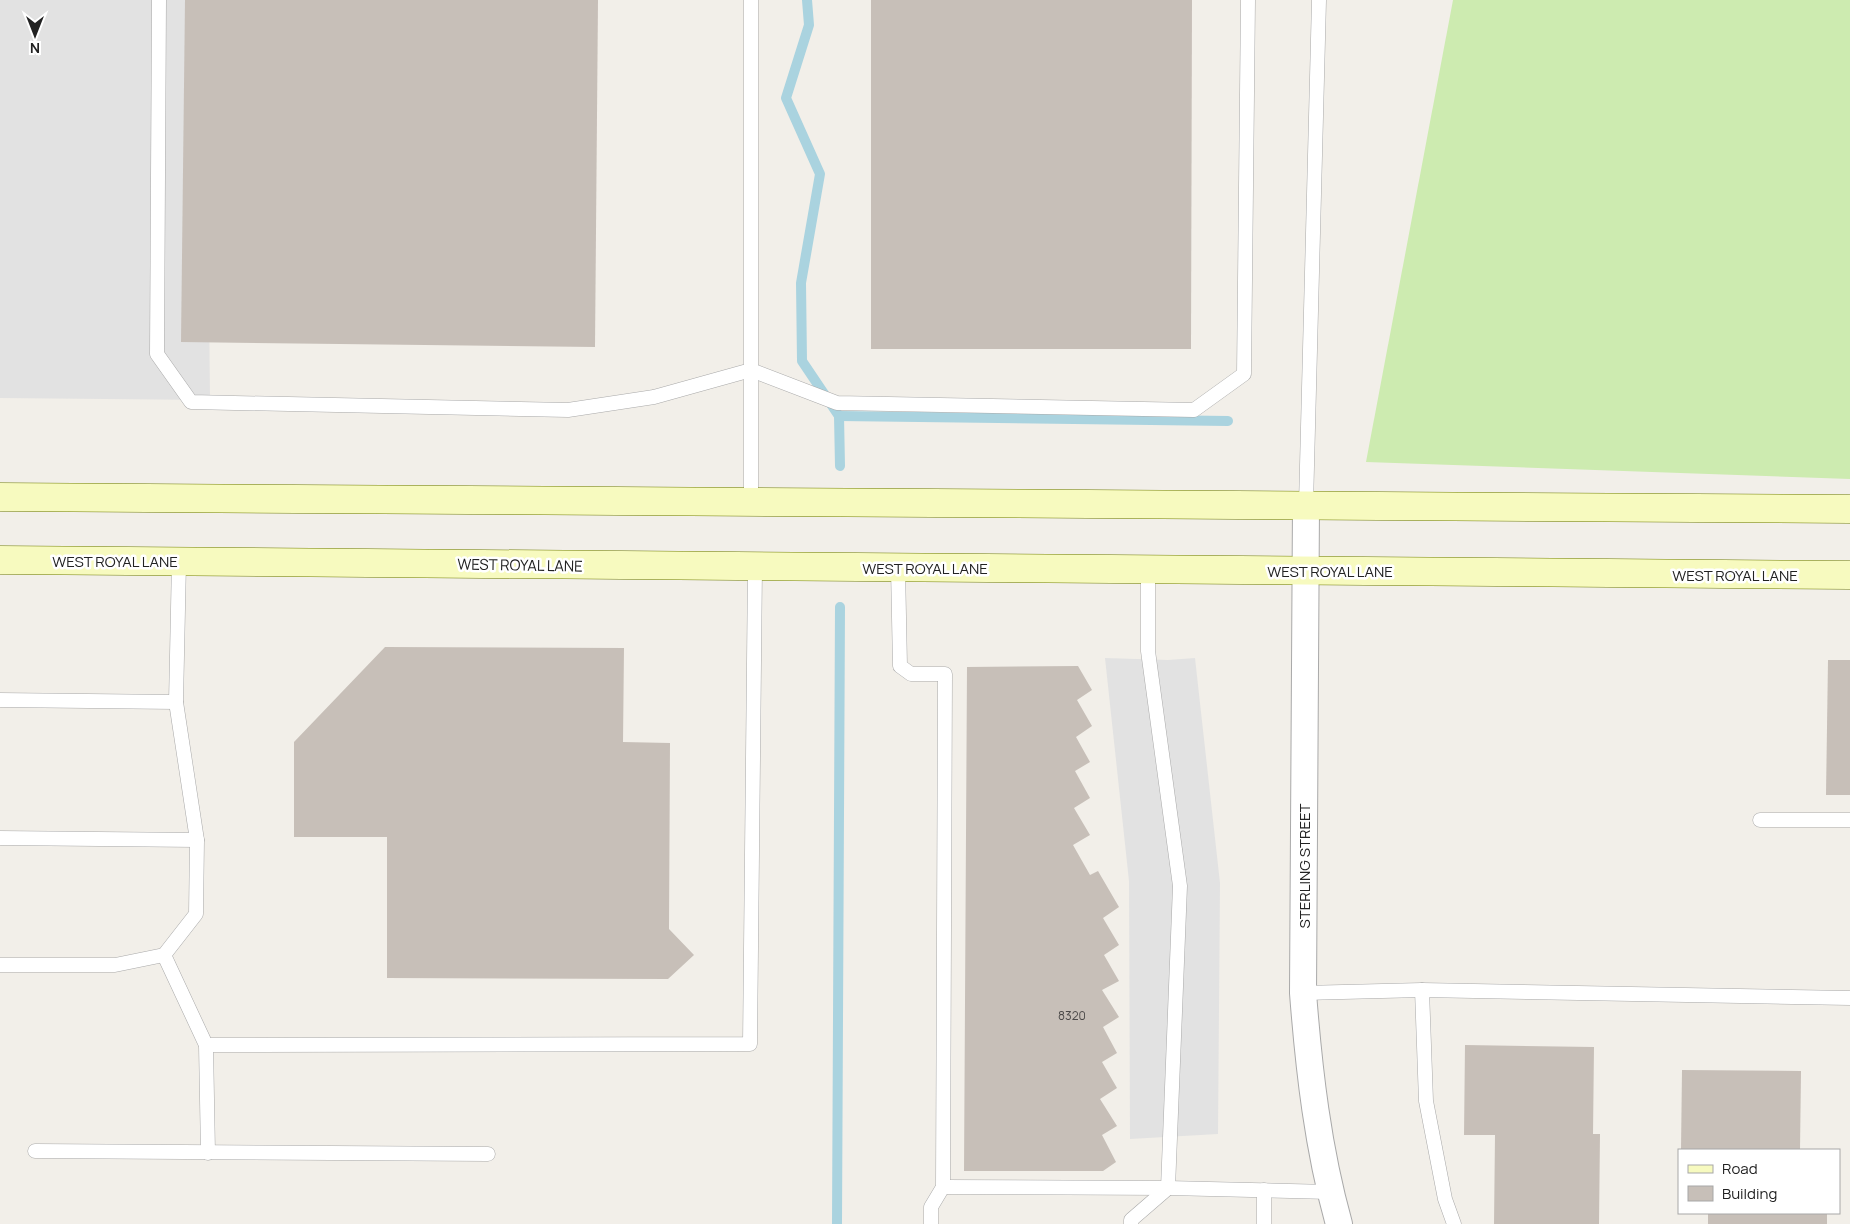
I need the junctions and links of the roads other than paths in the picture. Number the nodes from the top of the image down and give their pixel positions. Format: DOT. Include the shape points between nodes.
graph roads {
  1 [pos="159,0"];
  2 [pos="751,0"];
  3 [pos="1248,0"];
  4 [pos="1319,0"];
  5 [pos="751,370"];
  6 [pos="0,497"];
  7 [pos="751,501"];
  8 [pos="1306,505"];
  9 [pos="1850,508"];
  10 [pos="0,560"];
  11 [pos="179,562"];
  12 [pos="755,567"];
  13 [pos="898,568"];
  14 [pos="1148,570"];
  15 [pos="1306,571"];
  16 [pos="1850,576"];
  17 [pos="0,700"];
  18 [pos="176,702"];
  19 [pos="1760,820"];
  20 [pos="1850,820"];
  21 [pos="0,838"];
  22 [pos="197,840"];
  23 [pos="164,955"];
  24 [pos="0,964"];
  25 [pos="1422,990"];
  26 [pos="1303,994"];
  27 [pos="1850,998"];
  28 [pos="206,1045"];
  29 [pos="35,1151"];
  30 [pos="208,1153"];
  31 [pos="488,1154"];
  32 [pos="943,1188"];
  33 [pos="1168,1188"];
  34 [pos="1264,1190"];
  35 [pos="1330,1192"];
  36 [pos="931,1224"];
  37 [pos="1131,1224"];
  38 [pos="1264,1224"];
  39 [pos="1339,1224"];
  40 [pos="1454,1224"];
  1 -- 5 [label="lane" via="157,354 191,402 568,410 654,397"];
  2 -- 5 [label="lane"];
  3 -- 5 [label="lane" via="1244,374 1194,410 837,403"];
  4 -- 8 [label="lane"];
  5 -- 7 [label="lane"];
  6 -- 7 [label="main road"];
  7 -- 8 [label="main road"];
  8 -- 9 [label="main road"];
  8 -- 15 [label="street, STERLING STREET"];
  10 -- 11 [label="main road, WEST ROYAL LANE"];
  11 -- 12 [label="main road, WEST ROYAL LANE"];
  11 -- 18 [label="lane"];
  12 -- 13 [label="main road, WEST ROYAL LANE"];
  12 -- 28 [label="lane" via="750,1044"];
  13 -- 14 [label="main road, WEST ROYAL LANE"];
  13 -- 32 [label="lane" via="900,666 911,674 945,674"];
  14 -- 15 [label="main road, WEST ROYAL LANE"];
  14 -- 33 [label="lane" via="1148,651 1180,886"];
  15 -- 16 [label="main road, WEST ROYAL LANE"];
  15 -- 26 [label="street, STERLING STREET"];
  17 -- 18 [label="lane"];
  18 -- 22 [label="lane"];
  19 -- 20 [label="lane"];
  21 -- 22 [label="lane"];
  22 -- 23 [label="lane" via="196,914"];
  23 -- 24 [label="lane" via="115,966"];
  23 -- 28 [label="lane"];
  25 -- 26 [label="lane"];
  25 -- 27 [label="lane"];
  25 -- 40 [label="lane" via="1426,1101 1445,1199"];
  26 -- 35 [label="street, STERLING STREET" via="1308,1061"];
  28 -- 30 [label="lane"];
  29 -- 30 [label="lane"];
  30 -- 31 [label="lane"];
  32 -- 33 [label="lane"];
  32 -- 36 [label="lane" via="931,1206"];
  33 -- 34 [label="lane"];
  33 -- 37 [label="lane"];
  34 -- 35 [label="lane"];
  34 -- 38 [label="lane"];
  35 -- 39 [label="street, STERLING STREET"];
}
